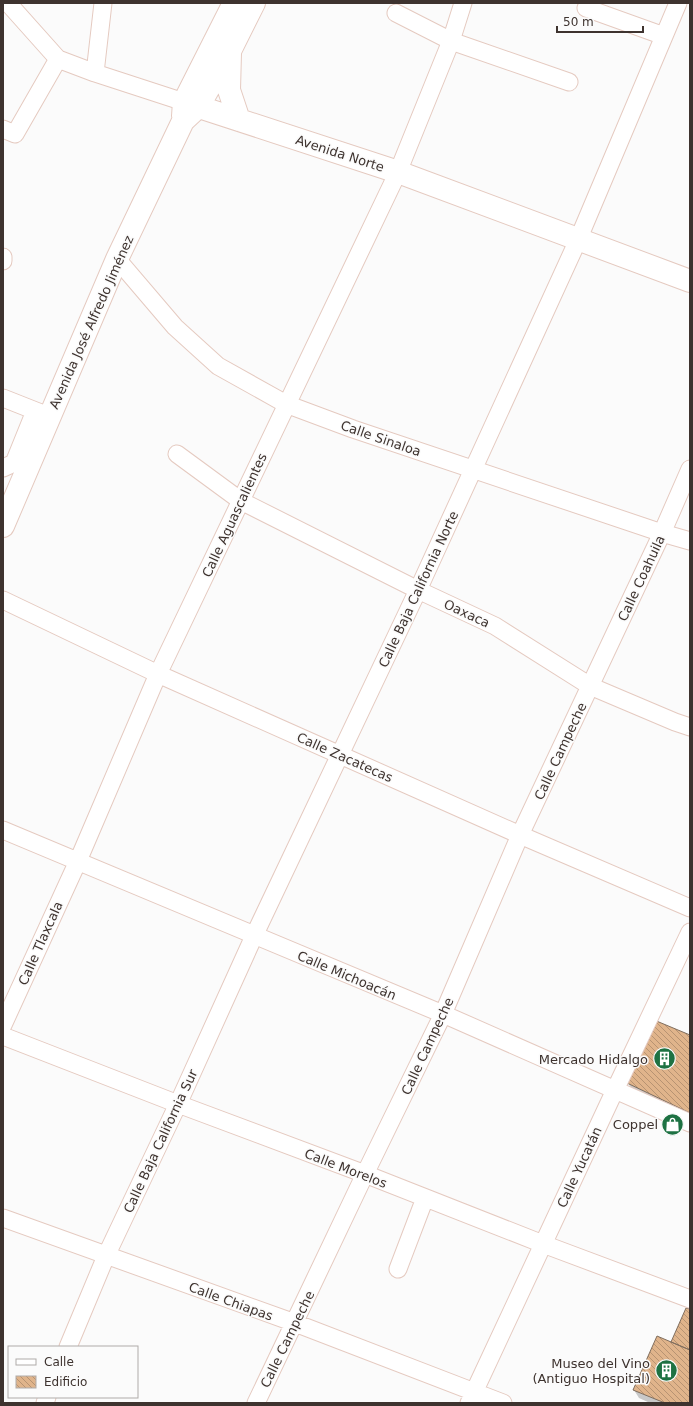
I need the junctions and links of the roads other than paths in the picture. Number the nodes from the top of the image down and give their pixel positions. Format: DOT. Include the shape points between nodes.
graph roads {
  1 [pos="8,3"];
  2 [pos="104,3"];
  3 [pos="234,3"];
  4 [pos="254,3"];
  5 [pos="463,3"];
  6 [pos="678,3"];
  7 [pos="586,8"];
  8 [pos="396,13"];
  9 [pos="664,36"];
  10 [pos="451,41"];
  11 [pos="230,51"];
  12 [pos="58,59"];
  13 [pos="95,73"];
  14 [pos="569,82"];
  15 [pos="188,110"];
  16 [pos="239,120"];
  17 [pos="9,131"];
  18 [pos="398,172"];
  19 [pos="578,240"];
  20 [pos="3,257"];
  21 [pos="117,259"];
  22 [pos="3,261"];
  23 [pos="690,281"];
  24 [pos="3,398"];
  25 [pos="286,404"];
  26 [pos="43,413"];
  27 [pos="176,454"];
  28 [pos="3,468"];
  29 [pos="690,469"];
  30 [pos="473,470"];
  31 [pos="241,501"];
  32 [pos="3,526"];
  33 [pos="662,533"];
  34 [pos="690,541"];
  35 [pos="418,590"];
  36 [pos="3,600"];
  37 [pos="158,674"];
  38 [pos="590,686"];
  39 [pos="690,727"];
  40 [pos="340,755"];
  41 [pos="3,830"];
  42 [pos="520,835"];
  43 [pos="78,861"];
  44 [pos="690,908"];
  45 [pos="690,932"];
  46 [pos="254,936"];
  47 [pos="443,1014"];
  48 [pos="3,1025"];
  49 [pos="3,1036"];
  50 [pos="615,1090"];
  51 [pos="178,1104"];
  52 [pos="690,1123"];
  53 [pos="365,1174"];
  54 [pos="425,1198"];
  55 [pos="3,1218"];
  56 [pos="543,1244"];
  57 [pos="106,1256"];
  58 [pos="398,1269"];
  59 [pos="690,1299"];
  60 [pos="295,1323"];
  61 [pos="68,1346"];
  62 [pos="471,1398"];
  63 [pos="256,1403"];
  64 [pos="503,1403"];
  1 -- 12 [label="street, Avenida Norte"];
  2 -- 13 [label="street"];
  3 -- 15 [label="main road"];
  4 -- 11 [label="main road"];
  5 -- 10 [label="street, Calle Aguascalientes"];
  6 -- 9 [label="street, Calle Baja California Norte"];
  7 -- 9 [label="street"];
  8 -- 10 [label="street"];
  9 -- 19 [label="street, Calle Baja California Norte"];
  10 -- 14 [label="street"];
  10 -- 18 [label="street, Calle Aguascalientes"];
  11 -- 15 [label="main road"];
  11 -- 16 [label="main road" via="229,90"];
  12 -- 13 [label="street, Avenida Norte"];
  12 -- 17 [label="street"];
  13 -- 15 [label="street, Avenida Norte"];
  15 -- 16 [label="main road, Avenida Norte"];
  15 -- 21 [label="main road, Avenida José Alfredo Jiménez"];
  16 -- 18 [label="main road, Avenida Norte"];
  18 -- 19 [label="main road, Avenida Norte"];
  18 -- 25 [label="street, Calle Aguascalientes"];
  19 -- 23 [label="main road, Avenida Norte"];
  19 -- 30 [label="street, Calle Baja California Norte"];
  20 -- 22 [label="street"];
  21 -- 25 [label="street, Calle Sinaloa" via="175,327 218,366"];
  21 -- 26 [label="main road, Avenida José Alfredo Jiménez"];
  24 -- 26 [label="street"];
  25 -- 30 [label="street, Calle Sinaloa"];
  25 -- 31 [label="street, Calle Aguascalientes"];
  26 -- 28 [label="street" via="14,463"];
  26 -- 32 [label="main road, Avenida José Alfredo Jiménez"];
  27 -- 31 [label="street, Oaxaca"];
  29 -- 33 [label="street, Calle Coahuila"];
  30 -- 33 [label="street, Calle Sinaloa"];
  30 -- 35 [label="street, Calle Baja California Norte"];
  31 -- 35 [label="street, Oaxaca"];
  31 -- 37 [label="street, Calle Aguascalientes"];
  33 -- 34 [label="street, Calle Sinaloa"];
  33 -- 38 [label="street, Calle Coahuila"];
  35 -- 38 [label="street, Oaxaca" via="495,626"];
  35 -- 40 [label="street, Calle Baja California Norte"];
  36 -- 37 [label="street, Calle Zacatecas"];
  37 -- 40 [label="street, Calle Zacatecas"];
  37 -- 43 [label="street, Calle Aguascalientes"];
  38 -- 39 [label="street, Oaxaca"];
  38 -- 42 [label="street, Calle Campeche"];
  40 -- 42 [label="street, Calle Zacatecas"];
  40 -- 46 [label="street, Calle Baja California Norte"];
  41 -- 43 [label="street, Calle Michoacán"];
  42 -- 44 [label="street, Calle Zacatecas"];
  42 -- 47 [label="street, Calle Campeche"];
  43 -- 46 [label="street, Calle Michoacán"];
  43 -- 48 [label="street, Calle Tlaxcala"];
  45 -- 50 [label="street, Calle Yucatán"];
  46 -- 47 [label="street, Calle Michoacán"];
  46 -- 51 [label="street, Calle Baja California Sur"];
  47 -- 50 [label="street, Calle Michoacán"];
  47 -- 53 [label="street, Calle Campeche"];
  49 -- 51 [label="street, Calle Morelos"];
  50 -- 52 [label="street, Calle Michoacán"];
  50 -- 56 [label="street, Calle Yucatán"];
  51 -- 53 [label="street, Calle Morelos"];
  51 -- 57 [label="street, Calle Baja California Sur"];
  53 -- 54 [label="street, Calle Morelos"];
  53 -- 60 [label="street, Calle Campeche"];
  54 -- 56 [label="street, Calle Morelos"];
  54 -- 58 [label="street"];
  55 -- 57 [label="street, Calle Chiapas"];
  56 -- 59 [label="street, Calle Morelos"];
  56 -- 62 [label="street, Calle Yucatán"];
  57 -- 60 [label="street, Calle Chiapas"];
  57 -- 61 [label="street, Calle Baja California Sur"];
  60 -- 62 [label="street, Calle Chiapas"];
  60 -- 63 [label="street, Calle Campeche"];
  62 -- 64 [label="street, Calle Chiapas"];
}
